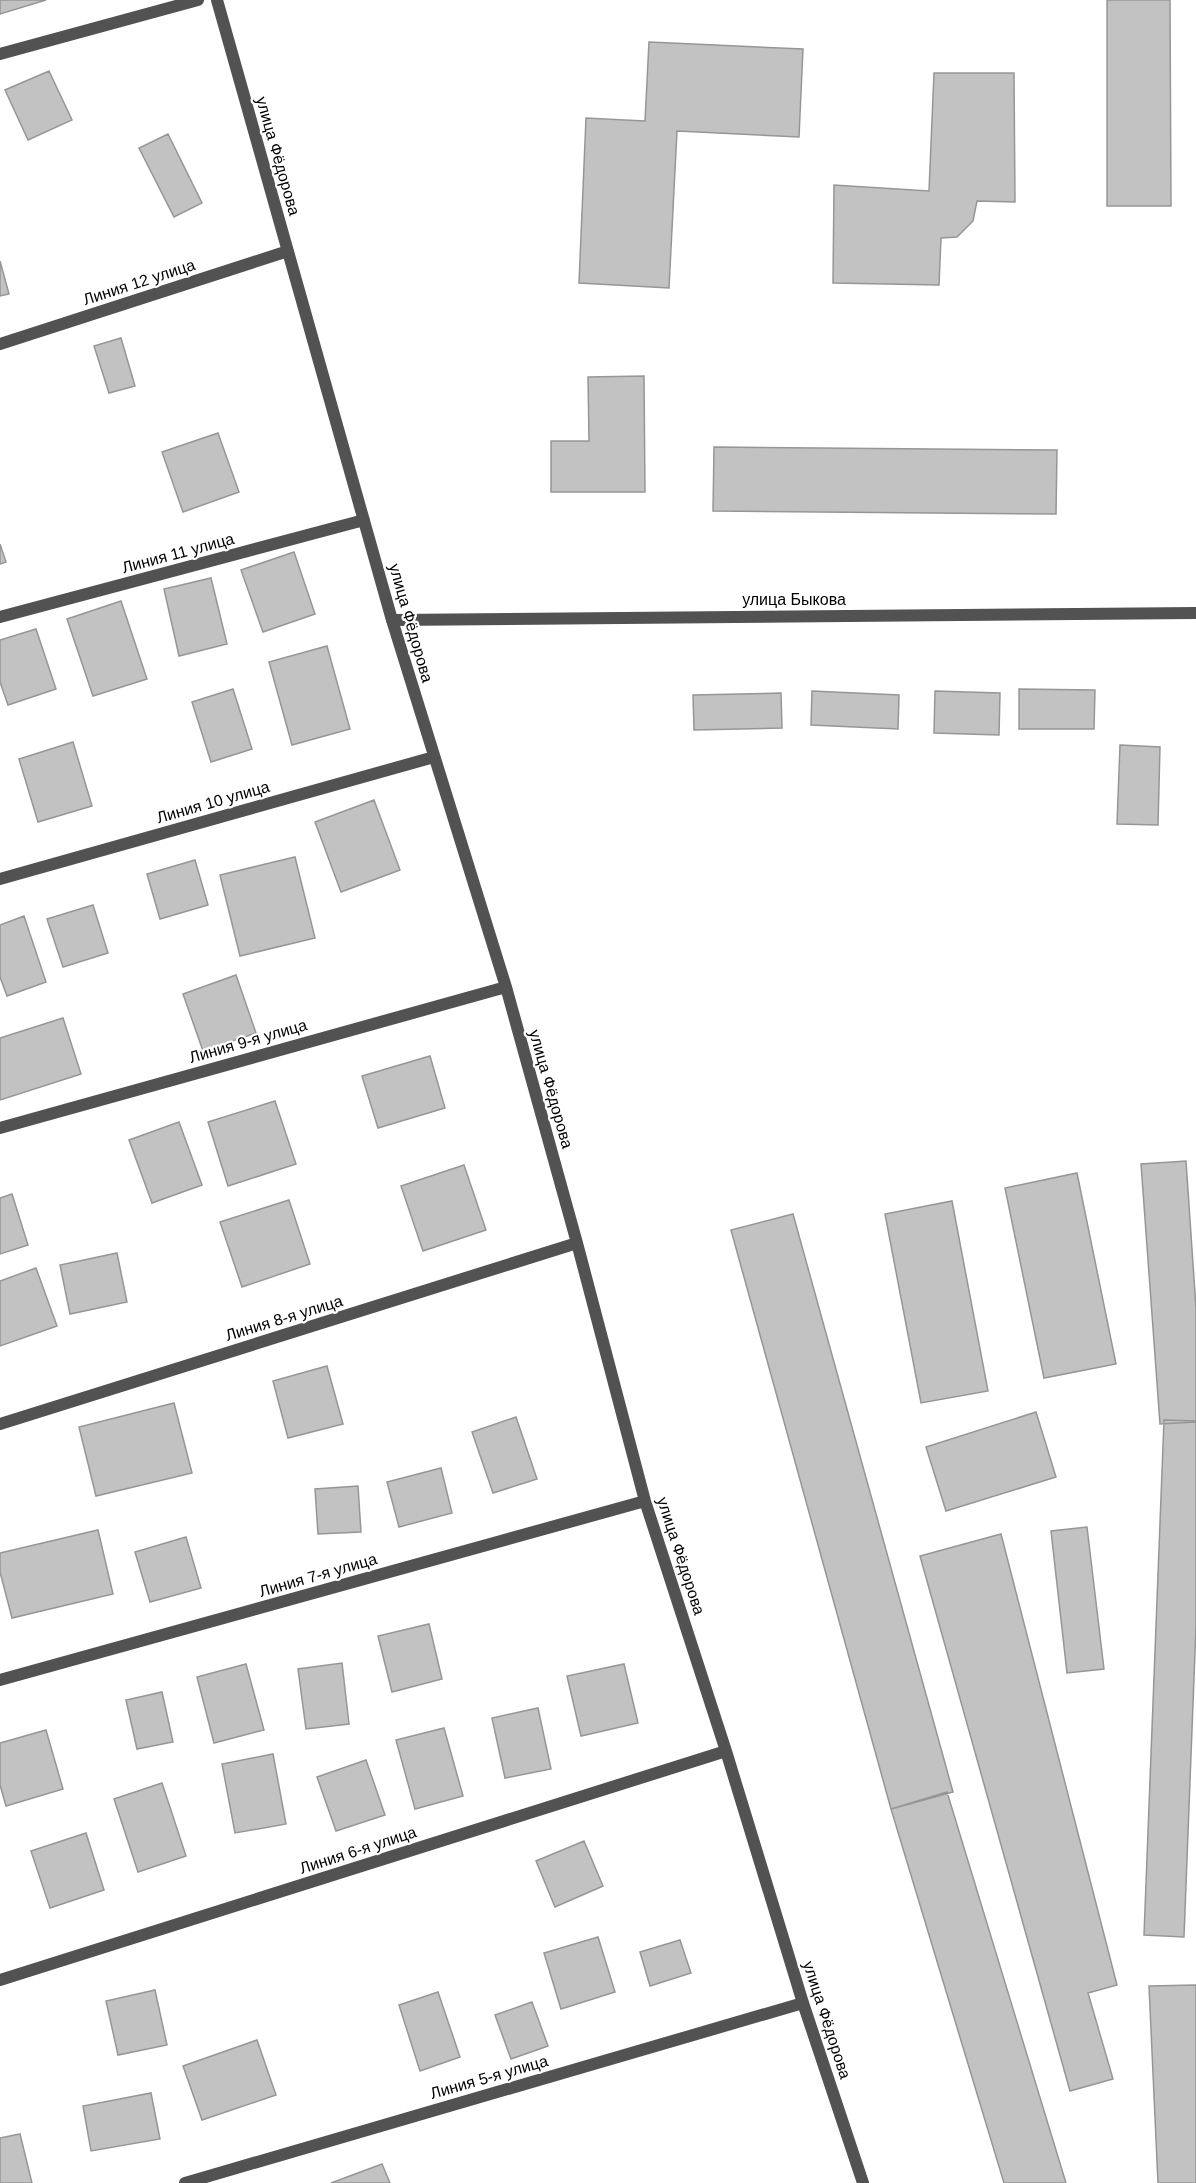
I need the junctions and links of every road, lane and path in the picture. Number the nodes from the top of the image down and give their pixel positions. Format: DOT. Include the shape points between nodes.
graph roads {
  1 [pos="198,0"];
  2 [pos="217,0"];
  3 [pos="0,54"];
  4 [pos="288,251"];
  5 [pos="0,344"];
  6 [pos="364,520"];
  7 [pos="1196,612"];
  8 [pos="0,617"];
  9 [pos="392,620"];
  10 [pos="435,757"];
  11 [pos="0,879"];
  12 [pos="506,987"];
  13 [pos="0,1128"];
  14 [pos="577,1243"];
  15 [pos="0,1424"];
  16 [pos="645,1501"];
  17 [pos="0,1680"];
  18 [pos="726,1751"];
  19 [pos="0,1980"];
  20 [pos="803,2003"];
  21 [pos="185,2183"];
  22 [pos="863,2183"];
  1 -- 3 [label="street"];
  2 -- 4 [label="street, улица Фёдорова"];
  4 -- 5 [label="street, Линия 12 улица"];
  4 -- 6 [label="street, улица Фёдорова"];
  6 -- 8 [label="street, Линия 11 улица"];
  6 -- 9 [label="street, улица Фёдорова"];
  7 -- 9 [label="street, улица Быкова"];
  9 -- 10 [label="street, улица Фёдорова"];
  10 -- 11 [label="street, Линия 10 улица"];
  10 -- 12 [label="street, улица Фёдорова"];
  12 -- 13 [label="street, Линия 9-я улица"];
  12 -- 14 [label="street, улица Фёдорова"];
  14 -- 15 [label="street, Линия 8-я улица"];
  14 -- 16 [label="street, улица Фёдорова"];
  16 -- 17 [label="street, Линия 7-я улица"];
  16 -- 18 [label="street, улица Фёдорова"];
  18 -- 19 [label="street, Линия 6-я улица"];
  18 -- 20 [label="street, улица Фёдорова"];
  20 -- 21 [label="street, Линия 5-я улица"];
  20 -- 22 [label="street, улица Фёдорова"];
}
